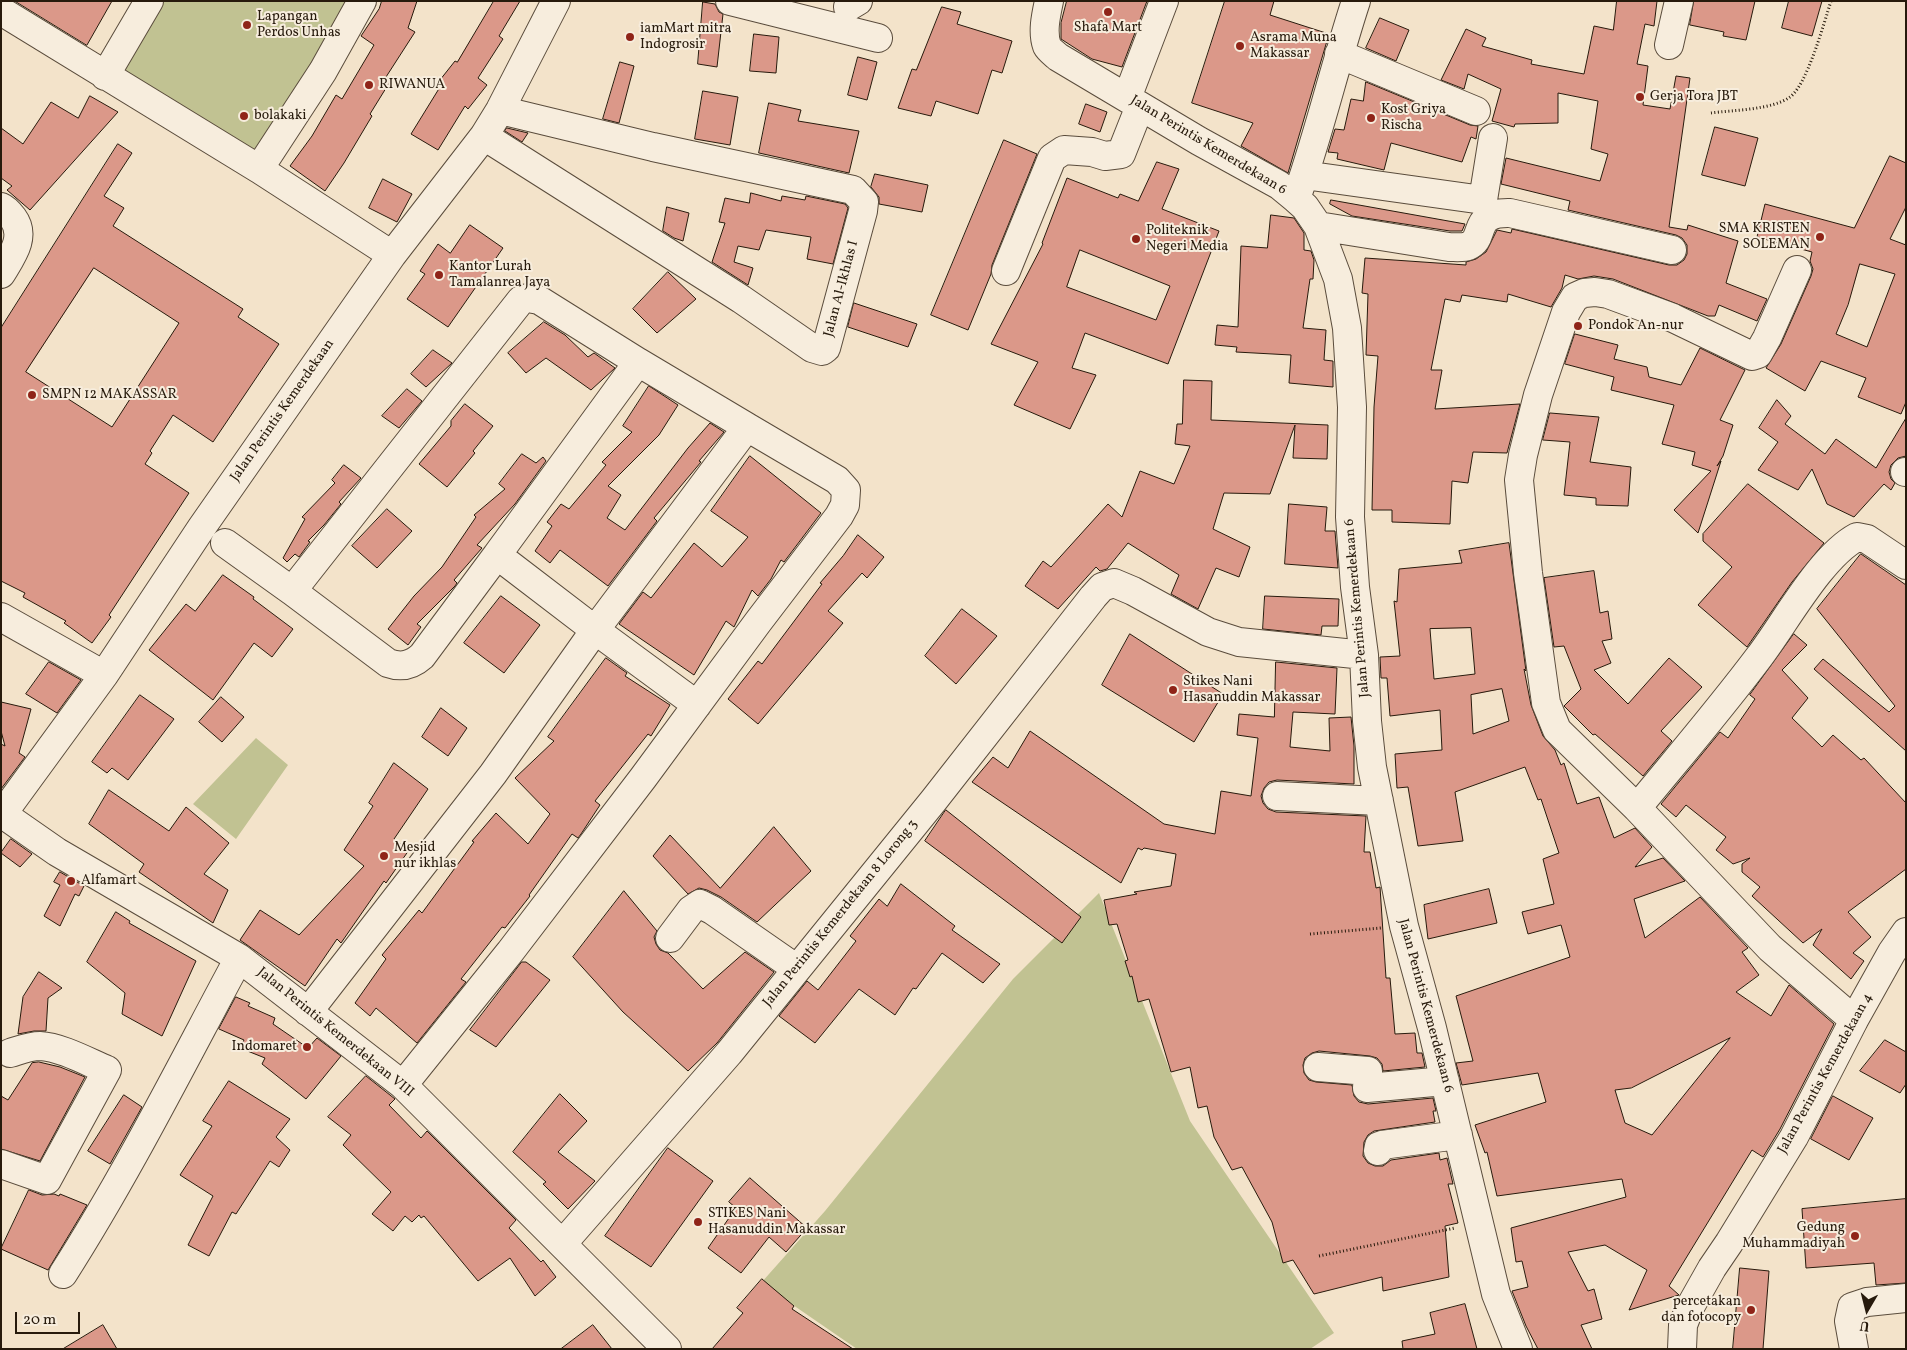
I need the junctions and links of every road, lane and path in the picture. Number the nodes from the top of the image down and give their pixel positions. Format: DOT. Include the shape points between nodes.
graph roads {
  1 [pos="149,1"];
  2 [pos="362,1"];
  3 [pos="556,1"];
  4 [pos="730,1"];
  5 [pos="1049,1"];
  6 [pos="1164,1"];
  7 [pos="1356,1"];
  8 [pos="1679,1"];
  9 [pos="1832,1"];
  10 [pos="1,11"];
  11 [pos="878,38"];
  12 [pos="1669,45"];
  13 [pos="1339,54"];
  14 [pos="105,76"];
  15 [pos="1134,102"];
  16 [pos="500,110"];
  17 [pos="1476,111"];
  18 [pos="1711,113"];
  19 [pos="484,136"];
  20 [pos="1494,138"];
  21 [pos="258,169"];
  22 [pos="1300,187"];
  23 [pos="1,207"];
  24 [pos="1318,226"];
  25 [pos="1672,250"];
  26 [pos="392,255"];
  27 [pos="1797,270"];
  28 [pos="1006,271"];
  29 [pos="1,274"];
  30 [pos="638,362"];
  31 [pos="746,427"];
  32 [pos="225,543"];
  33 [pos="498,554"];
  34 [pos="1906,565"];
  35 [pos="292,591"];
  36 [pos="1,617"];
  37 [pos="595,630"];
  38 [pos="1364,655"];
  39 [pos="104,675"];
  40 [pos="697,705"];
  41 [pos="1277,796"];
  42 [pos="1379,801"];
  43 [pos="1637,808"];
  44 [pos="2,815"];
  45 [pos="1404,926"];
  46 [pos="1906,932"];
  47 [pos="1310,934"];
  48 [pos="670,938"];
  49 [pos="239,958"];
  50 [pos="797,969"];
  51 [pos="308,1012"];
  52 [pos="1854,1020"];
  53 [pos="4,1059"];
  54 [pos="1318,1067"];
  55 [pos="1445,1081"];
  56 [pos="403,1085"];
  57 [pos="1458,1135"];
  58 [pos="1378,1151"];
  59 [pos="1,1164"];
  60 [pos="1480,1223"];
  61 [pos="563,1243"];
  62 [pos="1319,1256"];
  63 [pos="63,1274"];
  64 [pos="1906,1298"];
  65 [pos="666,1349"];
  66 [pos="1518,1349"];
  67 [pos="1682,1349"];
  68 [pos="1854,1349"];
  1 -- 14 [label="street"];
  2 -- 21 [label="street" via="324,71"];
  3 -- 16 [label="street, Jalan Perintis Kemerdekaan"];
  4 -- 11 [label="street"];
  5 -- 15 [label="street, Jalan Perintis Kemerdekaan 6" via="1045,19 1047,47 1058,57"];
  6 -- 15 [label="street"];
  7 -- 13 [label="street"];
  8 -- 12 [label="street"];
  9 -- 18 [label="path" via="1804,80 1791,97 1766,107"];
  10 -- 14 [label="street"];
  13 -- 17 [label="street"];
  13 -- 22 [label="street"];
  14 -- 21 [label="street"];
  15 -- 22 [label="street, Jalan Perintis Kemerdekaan 6" via="1279,185"];
  15 -- 28 [label="street" via="1121,154 1105,156 1064,150 1052,158"];
  16 -- 19 [label="street, Jalan Perintis Kemerdekaan"];
  16 -- 19 [label="street, Jalan Al-Ikhlas I" via="853,190 864,202 863,211 826,348 812,348 741,299"];
  19 -- 26 [label="street, Jalan Perintis Kemerdekaan"];
  20 -- 22 [label="street" via="1483,200"];
  21 -- 26 [label="street"];
  22 -- 24 [label="street, Jalan Perintis Kemerdekaan 6" via="1304,207"];
  23 -- 29 [label="street" via="19,230 18,243"];
  24 -- 25 [label="street" via="1449,248 1470,246 1475,242 1483,221 1490,215 1510,213"];
  24 -- 38 [label="street, Jalan Perintis Kemerdekaan 6" via="1338,279 1347,328 1352,407 1350,517"];
  26 -- 39 [label="street, Jalan Perintis Kemerdekaan"];
  27 -- 43 [label="street" via="1767,338 1758,354 1752,356 1673,318 1608,294 1584,293 1576,297 1566,312 1538,395 1519,480 1546,703 1557,730"];
  30 -- 31 [label="street"];
  30 -- 33 [label="street"];
  30 -- 35 [label="street" via="539,300 521,300"];
  31 -- 37 [label="street"];
  31 -- 40 [label="street" via="836,480 846,490 845,505"];
  32 -- 35 [label="street"];
  33 -- 35 [label="street" via="422,656 405,666 388,663"];
  33 -- 37 [label="street"];
  34 -- 43 [label="street" via="1867,538 1857,537 1836,552 1759,657"];
  36 -- 39 [label="street"];
  37 -- 40 [label="street"];
  37 -- 51 [label="street" via="493,774"];
  38 -- 42 [label="street, Jalan Perintis Kemerdekaan 6" via="1370,749"];
  38 -- 50 [label="street, Jalan Perintis Kemerdekaan 8 Lorong 3" via="1239,642 1208,632 1114,583 1102,587"];
  39 -- 44 [label="street, Jalan Perintis Kemerdekaan"];
  40 -- 56 [label="street" via="516,944"];
  41 -- 42 [label="street"];
  42 -- 45 [label="street, Jalan Perintis Kemerdekaan 6"];
  43 -- 52 [label="street" via="1770,948"];
  44 -- 49 [label="street, Jalan Perintis Kemerdekaan VIII" via="56,852"];
  45 -- 47 [label="path"];
  45 -- 55 [label="street, Jalan Perintis Kemerdekaan 6"];
  46 -- 52 [label="street, Jalan Perintis Kemerdekaan 4"];
  48 -- 50 [label="street" via="691,910 700,904"];
  49 -- 51 [label="street, Jalan Perintis Kemerdekaan VIII"];
  49 -- 63 [label="street" via="167,1096"];
  50 -- 61 [label="street, Jalan Perintis Kemerdekaan 8 Lorong 3" via="729,1053"];
  51 -- 56 [label="street, Jalan Perintis Kemerdekaan VIII"];
  52 -- 67 [label="street, Jalan Perintis Kemerdekaan 4" via="1794,1137 1690,1307 1683,1325"];
  53 -- 59 [label="street" via="25,1048 46,1047 107,1070 47,1180"];
  54 -- 55 [label="street" via="1368,1071 1367,1088"];
  55 -- 57 [label="street, Jalan Perintis Kemerdekaan 6"];
  56 -- 61 [label="street, Jalan Perintis Kemerdekaan VIII"];
  57 -- 58 [label="street" via="1382,1145"];
  57 -- 60 [label="street, Jalan Perintis Kemerdekaan 6"];
  60 -- 62 [label="path"];
  60 -- 66 [label="street, Jalan Perintis Kemerdekaan 6" via="1496,1294"];
  61 -- 65 [label="street, Jalan Perintis Kemerdekaan VIII"];
  64 -- 68 [label="street" via="1852,1307 1849,1321"];
}
